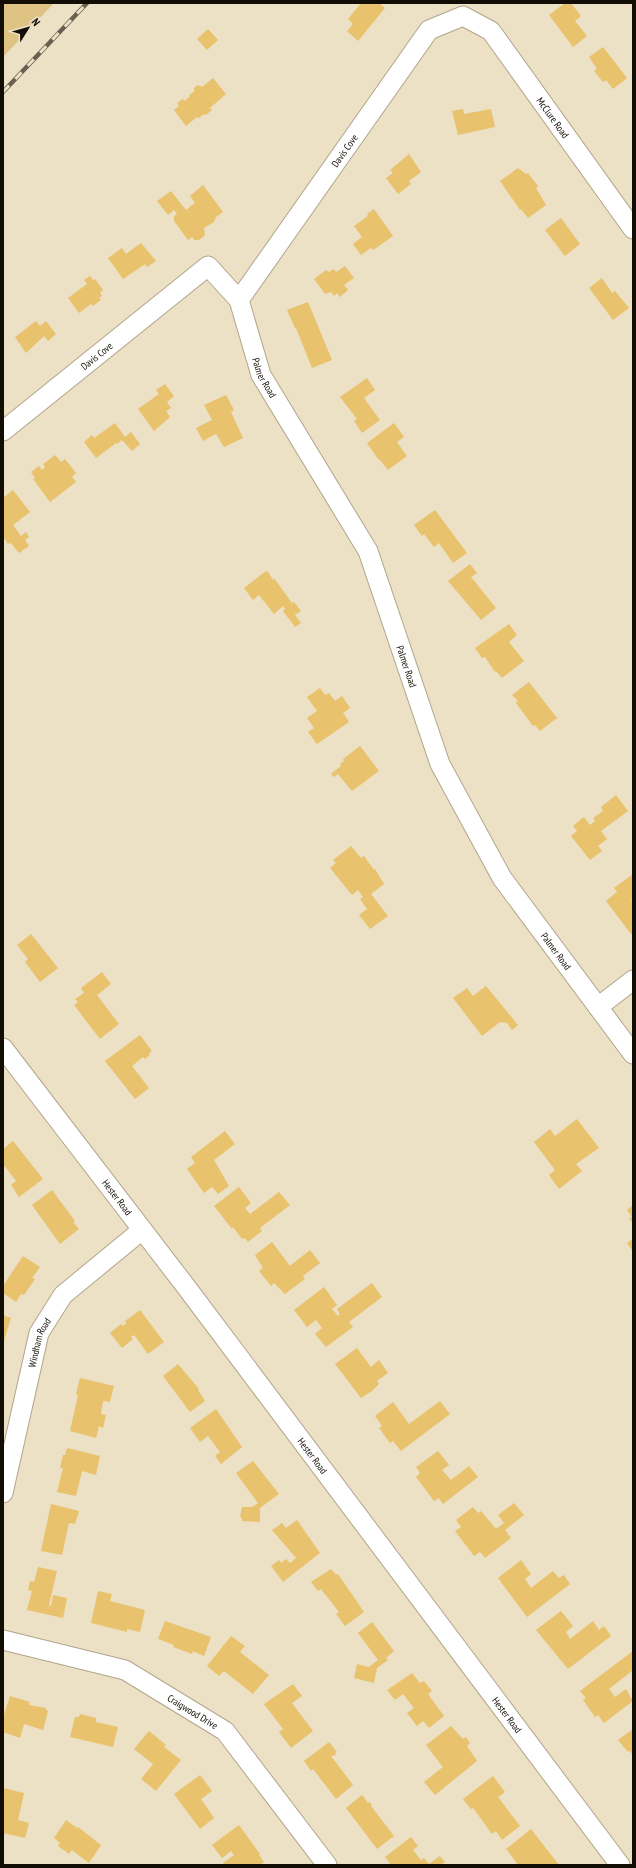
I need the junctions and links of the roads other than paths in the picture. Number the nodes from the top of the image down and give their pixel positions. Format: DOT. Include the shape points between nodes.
graph roads {
  1 [pos="463,16"];
  2 [pos="633,229"];
  3 [pos="208,266"];
  4 [pos="238,300"];
  5 [pos="3,431"];
  6 [pos="633,980"];
  7 [pos="598,1007"];
  8 [pos="3,1048"];
  9 [pos="633,1054"];
  10 [pos="142,1230"];
  11 [pos="3,1493"];
  12 [pos="3,1640"];
  13 [pos="327,1865"];
  14 [pos="620,1865"];
  1 -- 2 [label="street, McClure Road" via="491,31"];
  1 -- 4 [label="street, Davis Cove" via="428,30"];
  3 -- 4 [label="street, Palmer Road"];
  3 -- 5 [label="street, Davis Cove"];
  4 -- 7 [label="street, Palmer Road" via="261,375 368,551 440,764 502,878"];
  6 -- 7 [label="street"];
  7 -- 9 [label="street, Palmer Road"];
  8 -- 10 [label="street, Hester Road"];
  10 -- 11 [label="street, Windham Road" via="63,1295 39,1333"];
  10 -- 14 [label="street, Hester Road"];
  12 -- 13 [label="street, Craigwood Drive" via="125,1670 225,1731"];
}
